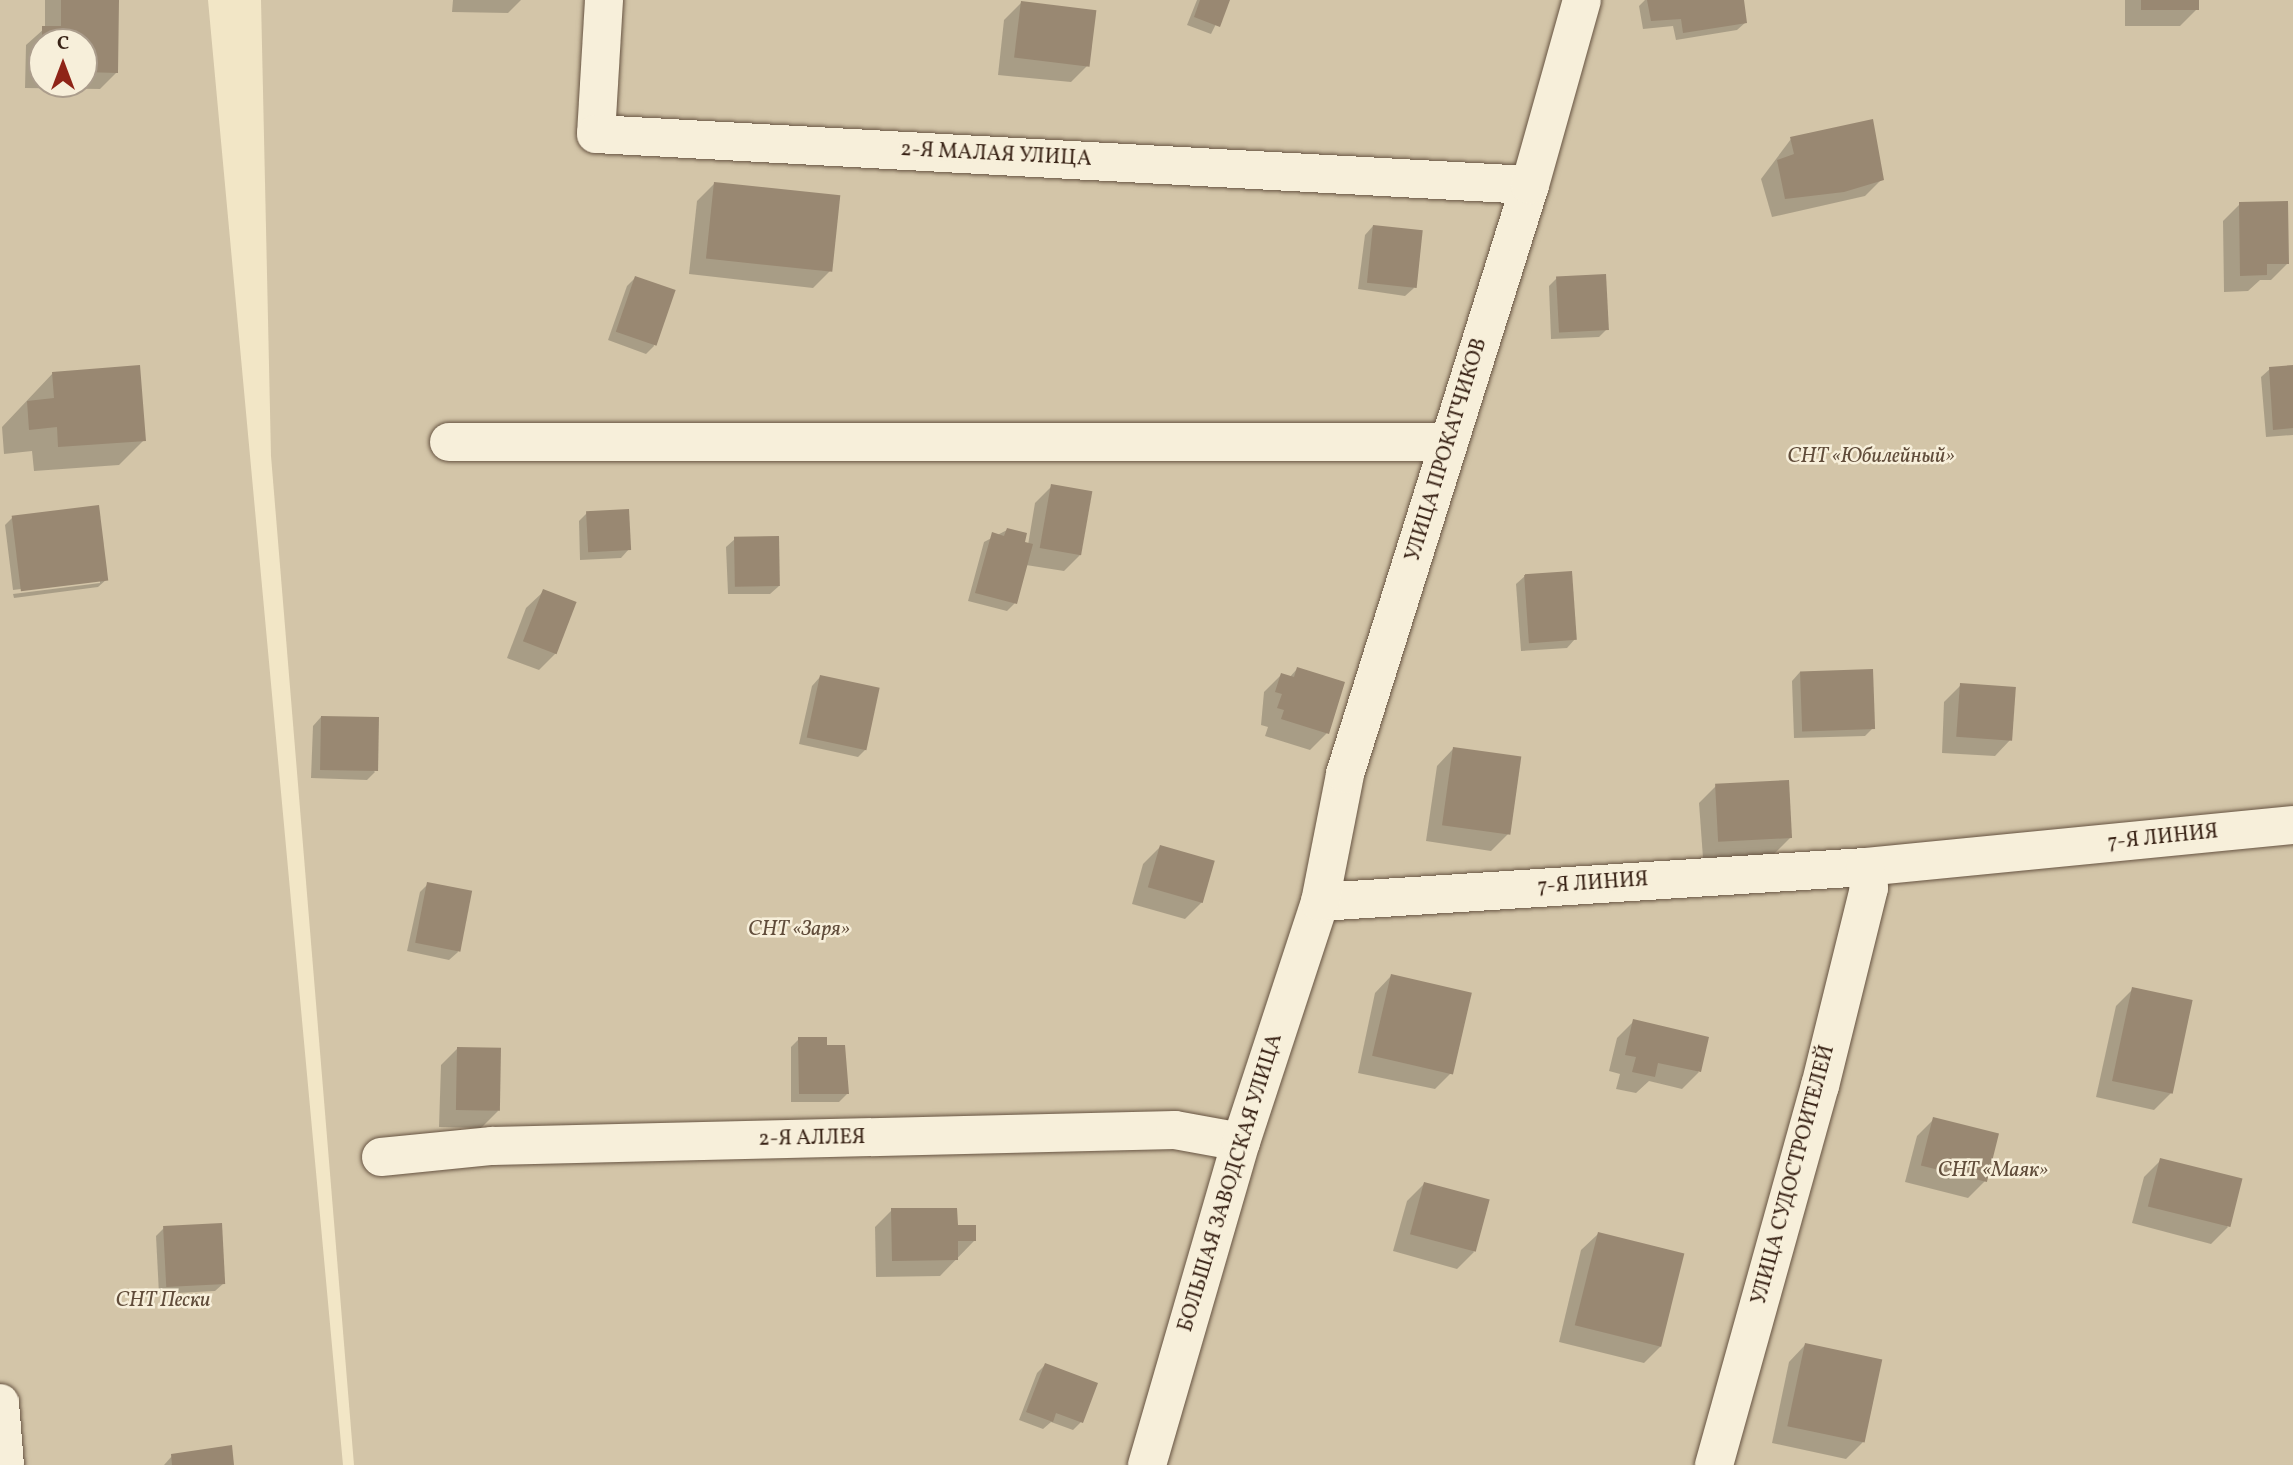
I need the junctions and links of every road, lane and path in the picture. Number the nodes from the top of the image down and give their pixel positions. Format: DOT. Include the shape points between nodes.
graph roads {
  1 [pos="604,0"];
  2 [pos="1582,0"];
  3 [pos="1530,185"];
  4 [pos="449,442"];
  5 [pos="1449,442"];
  6 [pos="2293,825"];
  7 [pos="1867,875"];
  8 [pos="1320,902"];
  9 [pos="1241,1142"];
  10 [pos="381,1157"];
  11 [pos="0,1403"];
  12 [pos="3,1457"];
  13 [pos="1147,1465"];
  14 [pos="1714,1465"];
  1 -- 3 [label="street, 2-Я МАЛАЯ УЛИЦА" via="596,134"];
  2 -- 3 [label="street, УЛИЦА ПРОКАТЧИКОВ"];
  3 -- 5 [label="street, УЛИЦА ПРОКАТЧИКОВ"];
  4 -- 5 [label="street"];
  5 -- 8 [label="street, УЛИЦА ПРОКАТЧИКОВ" via="1345,774"];
  6 -- 7 [label="street, 7-Я ЛИНИЯ"];
  7 -- 8 [label="street, 7-Я ЛИНИЯ"];
  7 -- 14 [label="street, УЛИЦА СУДОСТРОИТЕЛЕЙ" via="1819,1086"];
  8 -- 9 [label="street, БОЛЬШАЯ ЗАВОДСКАЯ УЛИЦА"];
  9 -- 10 [label="street, 2-Я АЛЛЕЯ" via="1175,1130 492,1146"];
  9 -- 13 [label="street, БОЛЬШАЯ ЗАВОДСКАЯ УЛИЦА"];
  11 -- 12 [label="street"];
}
